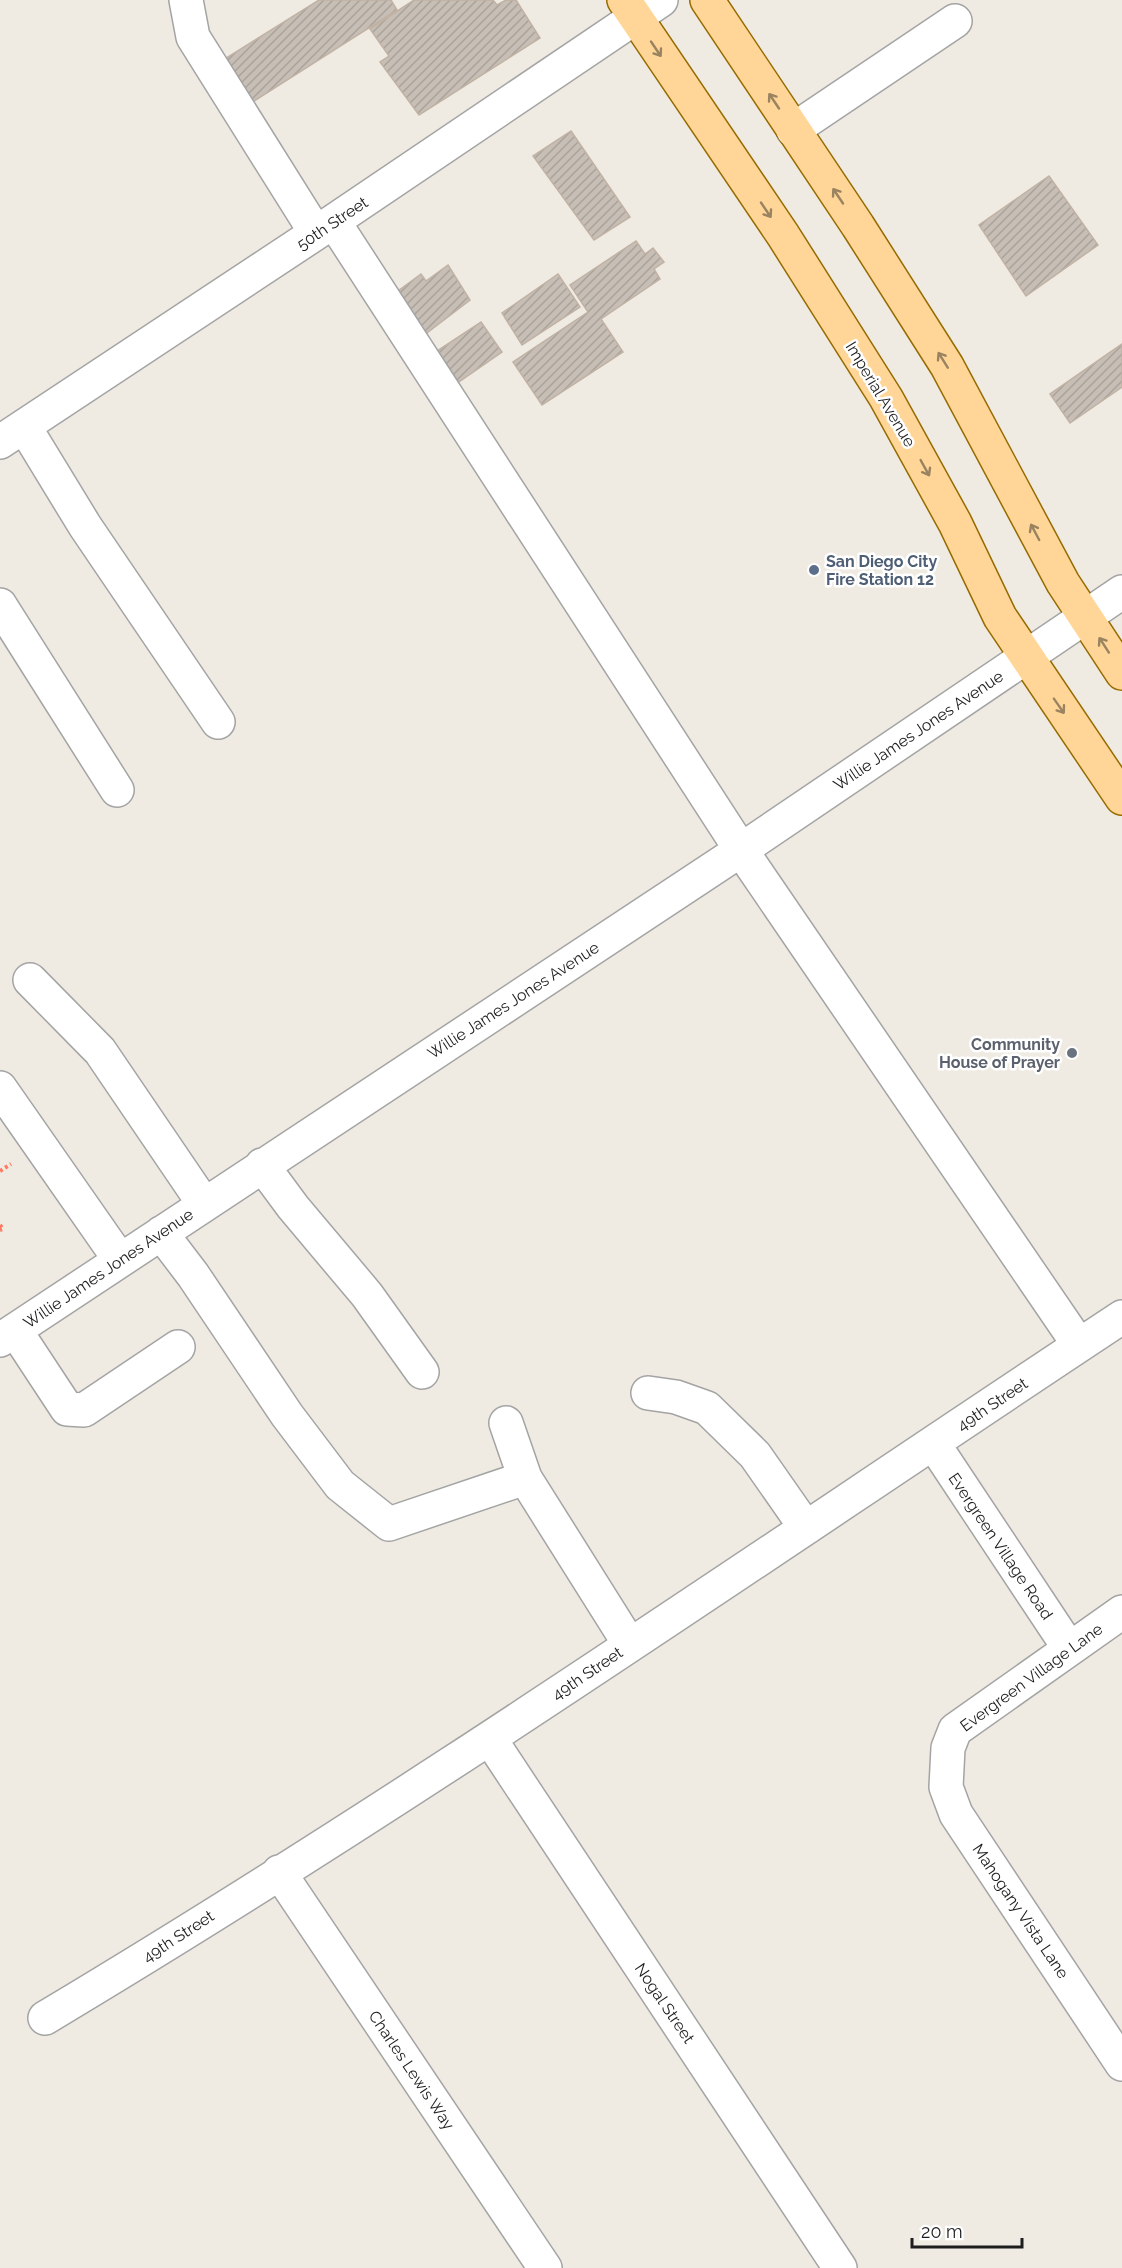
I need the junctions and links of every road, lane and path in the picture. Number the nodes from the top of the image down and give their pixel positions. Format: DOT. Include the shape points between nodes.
graph roads {
  1 [pos="186,0"];
  2 [pos="706,0"];
  3 [pos="640,6"];
  4 [pos="955,21"];
  5 [pos="793,130"];
  6 [pos="325,228"];
  7 [pos="12,434"];
  8 [pos="1122,592"];
  9 [pos="0,605"];
  10 [pos="1086,617"];
  11 [pos="1026,657"];
  12 [pos="1122,673"];
  13 [pos="218,722"];
  14 [pos="117,790"];
  15 [pos="1122,798"];
  16 [pos="741,850"];
  17 [pos="30,980"];
  18 [pos="0,1088"];
  19 [pos="262,1165"];
  20 [pos="204,1204"];
  21 [pos="0,1225"];
  22 [pos="0,1230"];
  23 [pos="161,1233"];
  24 [pos="120,1260"];
  25 [pos="1122,1317"];
  26 [pos="8,1335"];
  27 [pos="1079,1345"];
  28 [pos="178,1347"];
  29 [pos="422,1372"];
  30 [pos="648,1393"];
  31 [pos="507,1423"];
  32 [pos="933,1443"];
  33 [pos="525,1478"];
  34 [pos="806,1528"];
  35 [pos="1122,1612"];
  36 [pos="630,1645"];
  37 [pos="1069,1648"];
  38 [pos="490,1739"];
  39 [pos="948,1748"];
  40 [pos="279,1872"];
  41 [pos="45,2018"];
  42 [pos="1122,2064"];
  43 [pos="545,2268"];
  44 [pos="840,2268"];
  1 -- 6 [label="street" via="193,37"];
  5 -- 2 [label="main road, one-way"];
  3 -- 6 [label="street, 50th Street"];
  3 -- 11 [label="main road, Imperial Avenue, one-way" via="886,398 1000,617"];
  4 -- 5 [label="street"];
  10 -- 5 [label="main road, one-way" via="1063,584 947,366"];
  6 -- 7 [label="street, 50th Street"];
  6 -- 16 [label="street"];
  7 -- 13 [label="street" via="85,526"];
  8 -- 10 [label="street, Willie James Jones Avenue"];
  9 -- 14 [label="street"];
  10 -- 11 [label="street, Willie James Jones Avenue"];
  12 -- 10 [label="main road, one-way"];
  11 -- 15 [label="main road, Imperial Avenue, one-way"];
  11 -- 16 [label="street, Willie James Jones Avenue"];
  16 -- 19 [label="street, Willie James Jones Avenue"];
  16 -- 27 [label="street"];
  17 -- 20 [label="street" via="100,1050"];
  18 -- 24 [label="street"];
  19 -- 20 [label="street, Willie James Jones Avenue"];
  19 -- 29 [label="street" via="367,1295"];
  20 -- 23 [label="street, Willie James Jones Avenue"];
  21 -- 22 [label="path"];
  23 -- 24 [label="street, Willie James Jones Avenue"];
  23 -- 33 [label="street" via="340,1485 389,1524"];
  24 -- 26 [label="street, Willie James Jones Avenue"];
  25 -- 27 [label="street, 49th Street"];
  26 -- 28 [label="street" via="67,1409 84,1410"];
  27 -- 32 [label="street, 49th Street"];
  30 -- 34 [label="street" via="676,1397 707,1408 755,1455"];
  31 -- 33 [label="street"];
  32 -- 34 [label="street, 49th Street"];
  32 -- 37 [label="street, Evergreen Village Road"];
  33 -- 36 [label="street"];
  34 -- 36 [label="street, 49th Street"];
  35 -- 37 [label="street, Evergreen Village Lane"];
  36 -- 38 [label="street, 49th Street"];
  37 -- 39 [label="street, Evergreen Village Lane" via="955,1730"];
  38 -- 40 [label="street, 49th Street"];
  38 -- 44 [label="street, Nogal Street"];
  39 -- 42 [label="street, Mahogany Vista Lane" via="946,1787 956,1814"];
  40 -- 41 [label="street, 49th Street"];
  40 -- 43 [label="street, Charles Lewis Way"];
}
